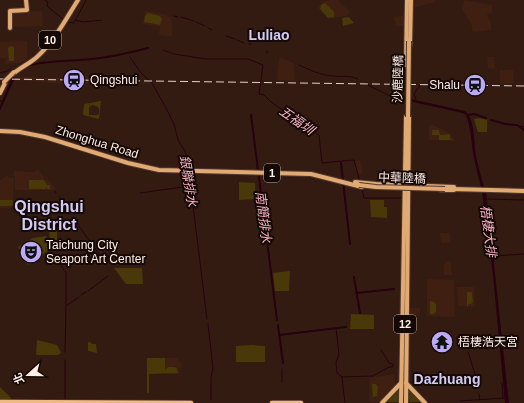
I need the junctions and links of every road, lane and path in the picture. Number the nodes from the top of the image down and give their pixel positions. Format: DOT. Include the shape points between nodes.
graph roads {
  1 [pos="26,0"];
  2 [pos="77,0"];
  3 [pos="409,0"];
  4 [pos="69,16"];
  5 [pos="64,18"];
  6 [pos="10,28"];
  7 [pos="408,40"];
  8 [pos="50,42"];
  9 [pos="408,65"];
  10 [pos="14,73"];
  11 [pos="0,90"];
  12 [pos="0,131"];
  13 [pos="357,184"];
  14 [pos="406,187"];
  15 [pos="454,189"];
  16 [pos="524,190"];
  17 [pos="404,383"];
  18 [pos="19,400"];
  19 [pos="0,402"];
  20 [pos="101,402"];
  21 [pos="4,403"];
  22 [pos="50,403"];
  23 [pos="191,403"];
  24 [pos="272,403"];
  25 [pos="300,403"];
  26 [pos="382,403"];
  27 [pos="403,403"];
  28 [pos="425,403"];
  1 -- 6 [label="main road" via="27,10 10,11"];
  2 -- 4 [label="main road"];
  2 -- 5 [label="main road"];
  2 -- 10 [label="main road, 10" via="42,52"];
  3 -- 7 [label="main road, 12"];
  3 -- 7 [label="main road, 12"];
  7 -- 9 [label="main road, 12"];
  7 -- 14 [label="main road, 沙鹿陸橋 / 12, bridge"];
  8 -- 10 [label="main road" via="35,60"];
  10 -- 11 [label="main road, 10, bridge"];
  12 -- 13 [label="main road, Zhonghua Road / 1" via="20,130 44,135 114,158 160,168 302,172"];
  13 -- 14 [label="main road, 1" via="372,188"];
  13 -- 15 [label="main road, 中華陸橋 / 1, bridge"];
  14 -- 15 [label="main road, 1"];
  14 -- 17 [label="main road, 12"];
  14 -- 17 [label="main road, 12"];
  14 -- 27 [label="main road, 12"];
  15 -- 16 [label="main road, 1"];
  17 -- 26 [label="main road"];
  17 -- 27 [label="main road, 12"];
  17 -- 28 [label="main road"];
  18 -- 20 [label="highway"];
  19 -- 20 [label="highway"];
  20 -- 23 [label="highway"];
  21 -- 22 [label="highway"];
  24 -- 25 [label="highway"];
}
